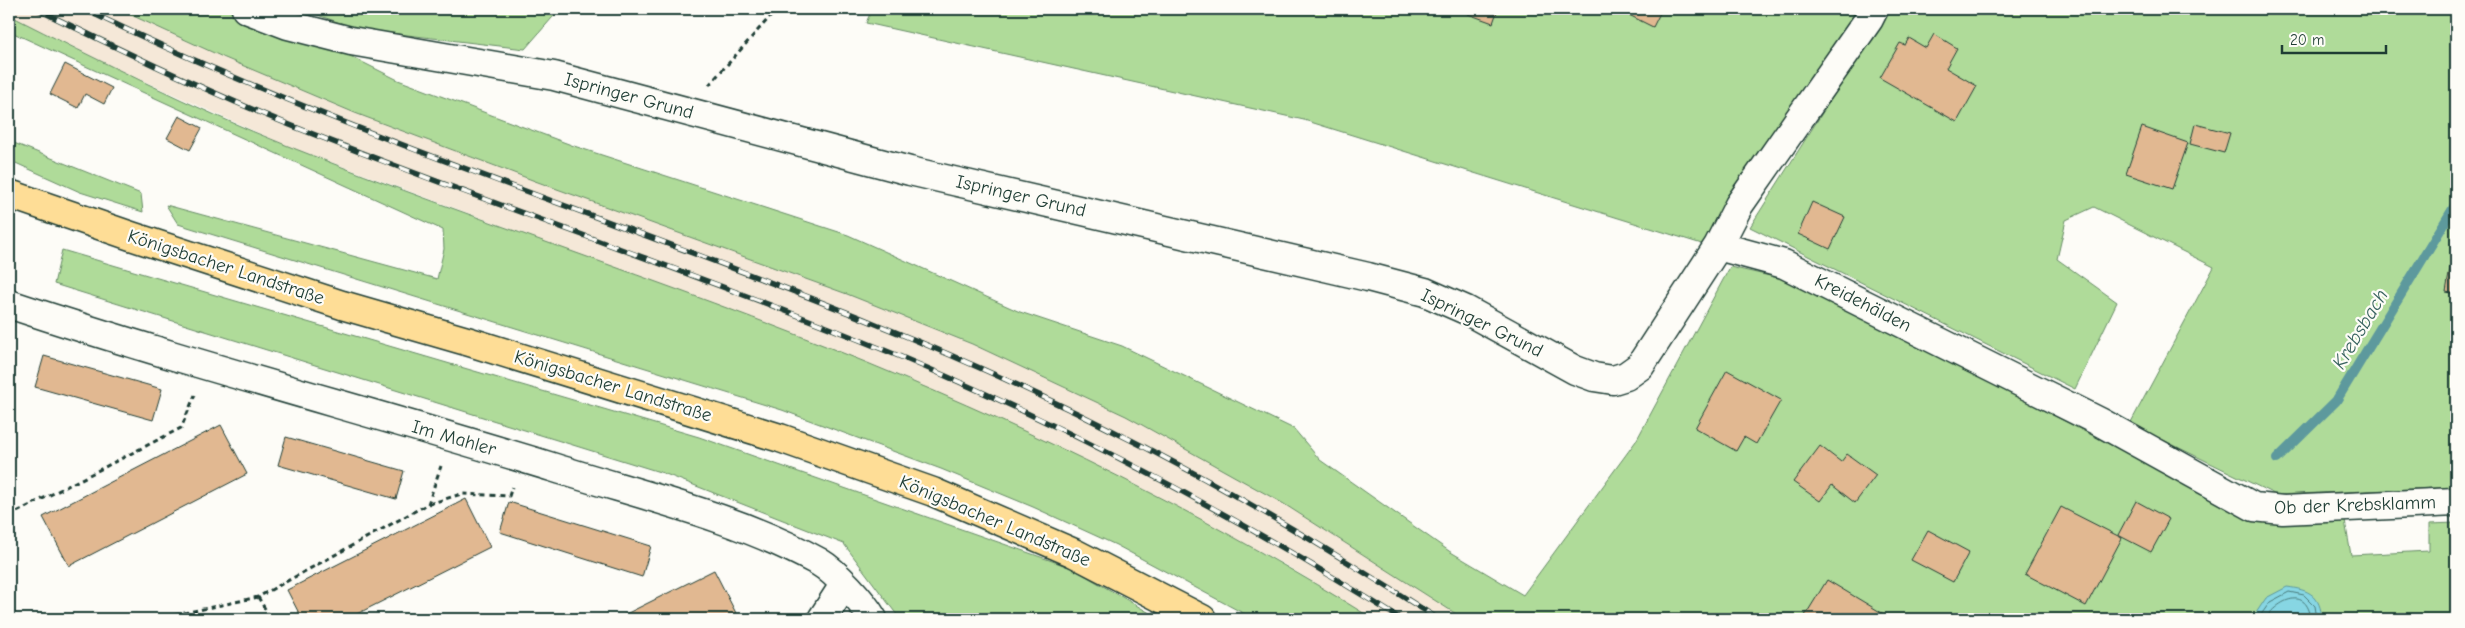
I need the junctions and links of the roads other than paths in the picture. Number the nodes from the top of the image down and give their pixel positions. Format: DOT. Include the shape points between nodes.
graph roads {
  1 [pos="246,9"];
  2 [pos="1874,9"];
  3 [pos="9,194"];
  4 [pos="1718,246"];
  5 [pos="9,304"];
  6 [pos="2456,502"];
  7 [pos="2254,507"];
  8 [pos="844,585"];
  9 [pos="822,619"];
  10 [pos="873,619"];
  11 [pos="1202,619"];
  1 -- 4 [label="street, Ispringer Grund" via="288,25 351,41 554,76 910,171 1425,292 1594,377 1613,380 1640,366"];
  2 -- 4 [label="street" via="1739,205"];
  3 -- 11 [label="main road, Königsbacher Landstraße" via="324,299 667,402 924,488 1074,553"];
  4 -- 7 [label="street, Kreidehälden" via="1784,264 2100,422"];
  5 -- 8 [label="street, Im Mahler" via="85,330 738,524 821,563"];
  6 -- 7 [label="street, Ob der Krebsklamm" via="2283,510"];
  8 -- 9 [label="street"];
  8 -- 10 [label="street, Im Mahler" via="863,603"];
}
